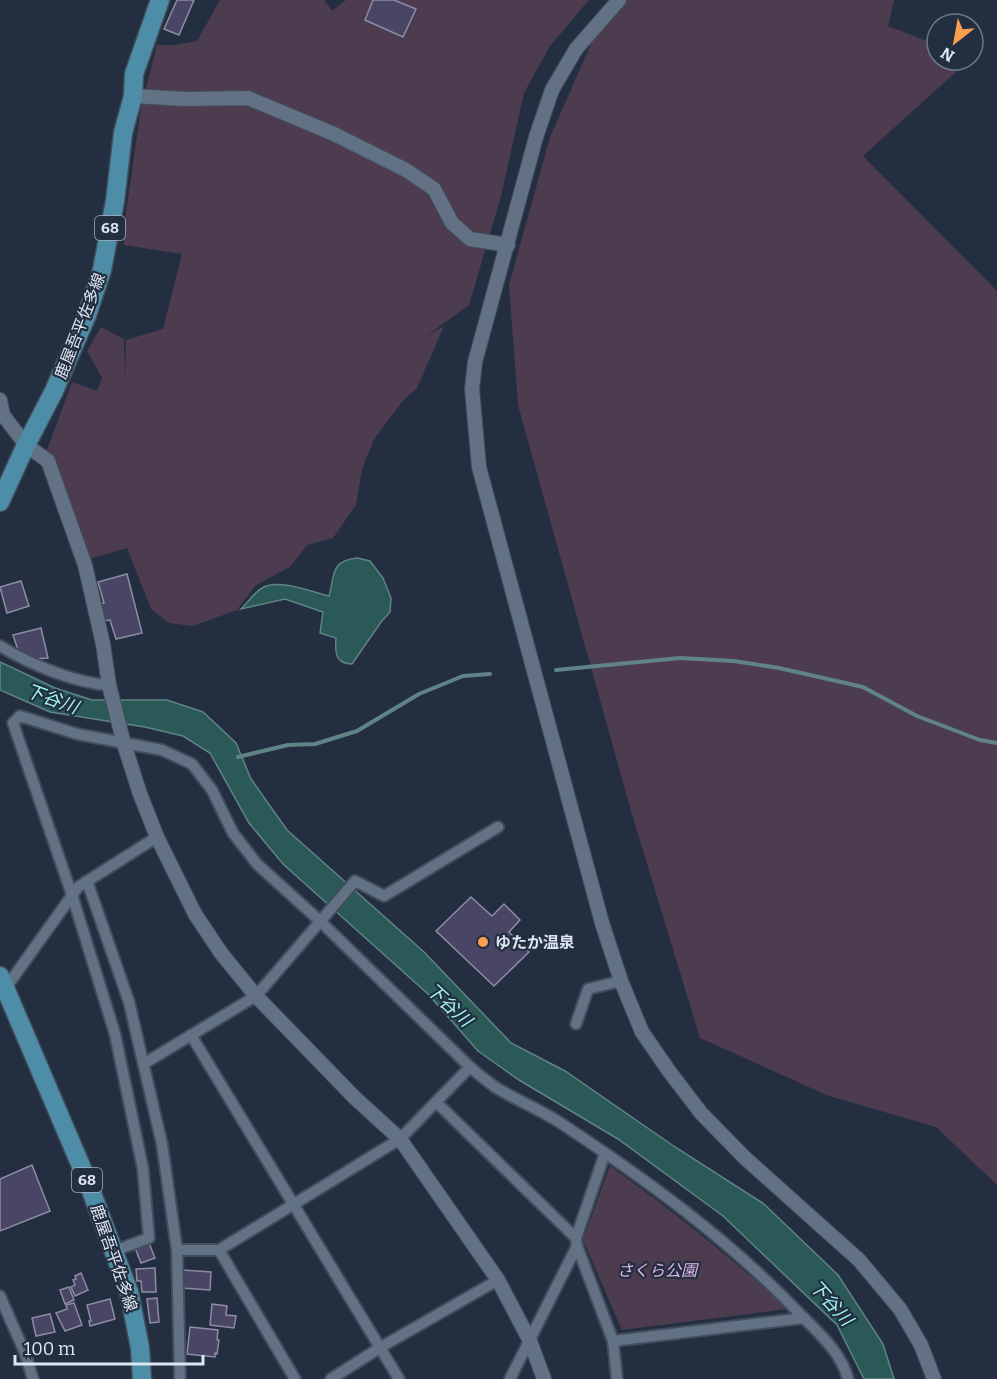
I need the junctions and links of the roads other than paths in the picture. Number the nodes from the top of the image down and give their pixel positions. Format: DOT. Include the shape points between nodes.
graph roads {
  1 [pos="160,0"];
  2 [pos="619,0"];
  3 [pos="133,96"];
  4 [pos="508,245"];
  5 [pos="0,400"];
  6 [pos="26,446"];
  7 [pos="0,502"];
  8 [pos="0,646"];
  9 [pos="109,685"];
  10 [pos="124,744"];
  11 [pos="498,827"];
  12 [pos="157,837"];
  13 [pos="87,881"];
  14 [pos="72,895"];
  15 [pos="321,922"];
  16 [pos="621,981"];
  17 [pos="2,987"];
  18 [pos="256,996"];
  19 [pos="576,1024"];
  20 [pos="191,1035"];
  21 [pos="145,1063"];
  22 [pos="470,1067"];
  23 [pos="436,1102"];
  24 [pos="400,1139"];
  25 [pos="606,1153"];
  26 [pos="292,1204"];
  27 [pos="577,1242"];
  28 [pos="177,1250"];
  29 [pos="219,1250"];
  30 [pos="114,1251"];
  31 [pos="498,1280"];
  32 [pos="0,1296"];
  33 [pos="804,1318"];
  34 [pos="530,1341"];
  35 [pos="613,1341"];
  36 [pos="381,1347"];
  37 [pos="33,1379"];
  38 [pos="142,1379"];
  39 [pos="180,1379"];
  40 [pos="295,1379"];
  41 [pos="331,1379"];
  42 [pos="399,1379"];
  43 [pos="510,1379"];
  44 [pos="544,1379"];
  45 [pos="617,1379"];
  46 [pos="848,1379"];
  47 [pos="934,1379"];
  1 -- 3 [label="main road, 鹿屋吾平佐多線 / 68" via="134,74"];
  2 -- 4 [label="street" via="576,49 552,90 529,159"];
  3 -- 4 [label="street" via="248,98 406,170 434,189 452,224 470,239"];
  3 -- 6 [label="main road, 鹿屋吾平佐多線 / 68" via="123,133 102,270 87,315"];
  4 -- 16 [label="street" via="471,389 479,467"];
  5 -- 6 [label="street" via="3,415"];
  6 -- 7 [label="main road, 鹿屋吾平佐多線 / 68"];
  6 -- 9 [label="street" via="48,461 85,565"];
  8 -- 9 [label="street" via="72,677"];
  9 -- 10 [label="street"];
  10 -- 12 [label="street"];
  10 -- 14 [label="street" via="20,716 13,723"];
  10 -- 15 [label="street" via="162,750 192,764 212,790 232,833 257,864"];
  11 -- 15 [label="street" via="384,896 355,881"];
  12 -- 13 [label="street"];
  12 -- 18 [label="street" via="195,914"];
  13 -- 14 [label="street"];
  13 -- 21 [label="street" via="129,1002"];
  14 -- 17 [label="street"];
  14 -- 30 [label="street" via="115,1034 143,1169 149,1238"];
  15 -- 18 [label="street"];
  15 -- 22 [label="street"];
  16 -- 19 [label="street" via="588,989"];
  16 -- 47 [label="street" via="642,1032 701,1113 859,1260 900,1309 921,1345"];
  17 -- 30 [label="main road, 鹿屋吾平佐多線 / 68"];
  18 -- 20 [label="street"];
  18 -- 24 [label="street"];
  20 -- 21 [label="street"];
  20 -- 26 [label="street"];
  21 -- 28 [label="street" via="162,1144"];
  22 -- 23 [label="street"];
  22 -- 25 [label="street" via="496,1087"];
  23 -- 24 [label="street"];
  23 -- 27 [label="street"];
  24 -- 26 [label="street"];
  24 -- 31 [label="street"];
  25 -- 27 [label="street"];
  25 -- 33 [label="street" via="696,1218 762,1275"];
  26 -- 29 [label="street"];
  26 -- 36 [label="street"];
  27 -- 34 [label="street"];
  27 -- 35 [label="street"];
  28 -- 29 [label="street"];
  28 -- 39 [label="street"];
  29 -- 40 [label="street"];
  30 -- 38 [label="main road, 鹿屋吾平佐多線 / 68" via="129,1292"];
  31 -- 34 [label="street"];
  31 -- 36 [label="street"];
  32 -- 37 [label="street"];
  33 -- 35 [label="street"];
  33 -- 46 [label="street" via="832,1347"];
  34 -- 43 [label="street"];
  34 -- 44 [label="street"];
  35 -- 45 [label="street"];
  36 -- 41 [label="street"];
  36 -- 42 [label="street"];
}
